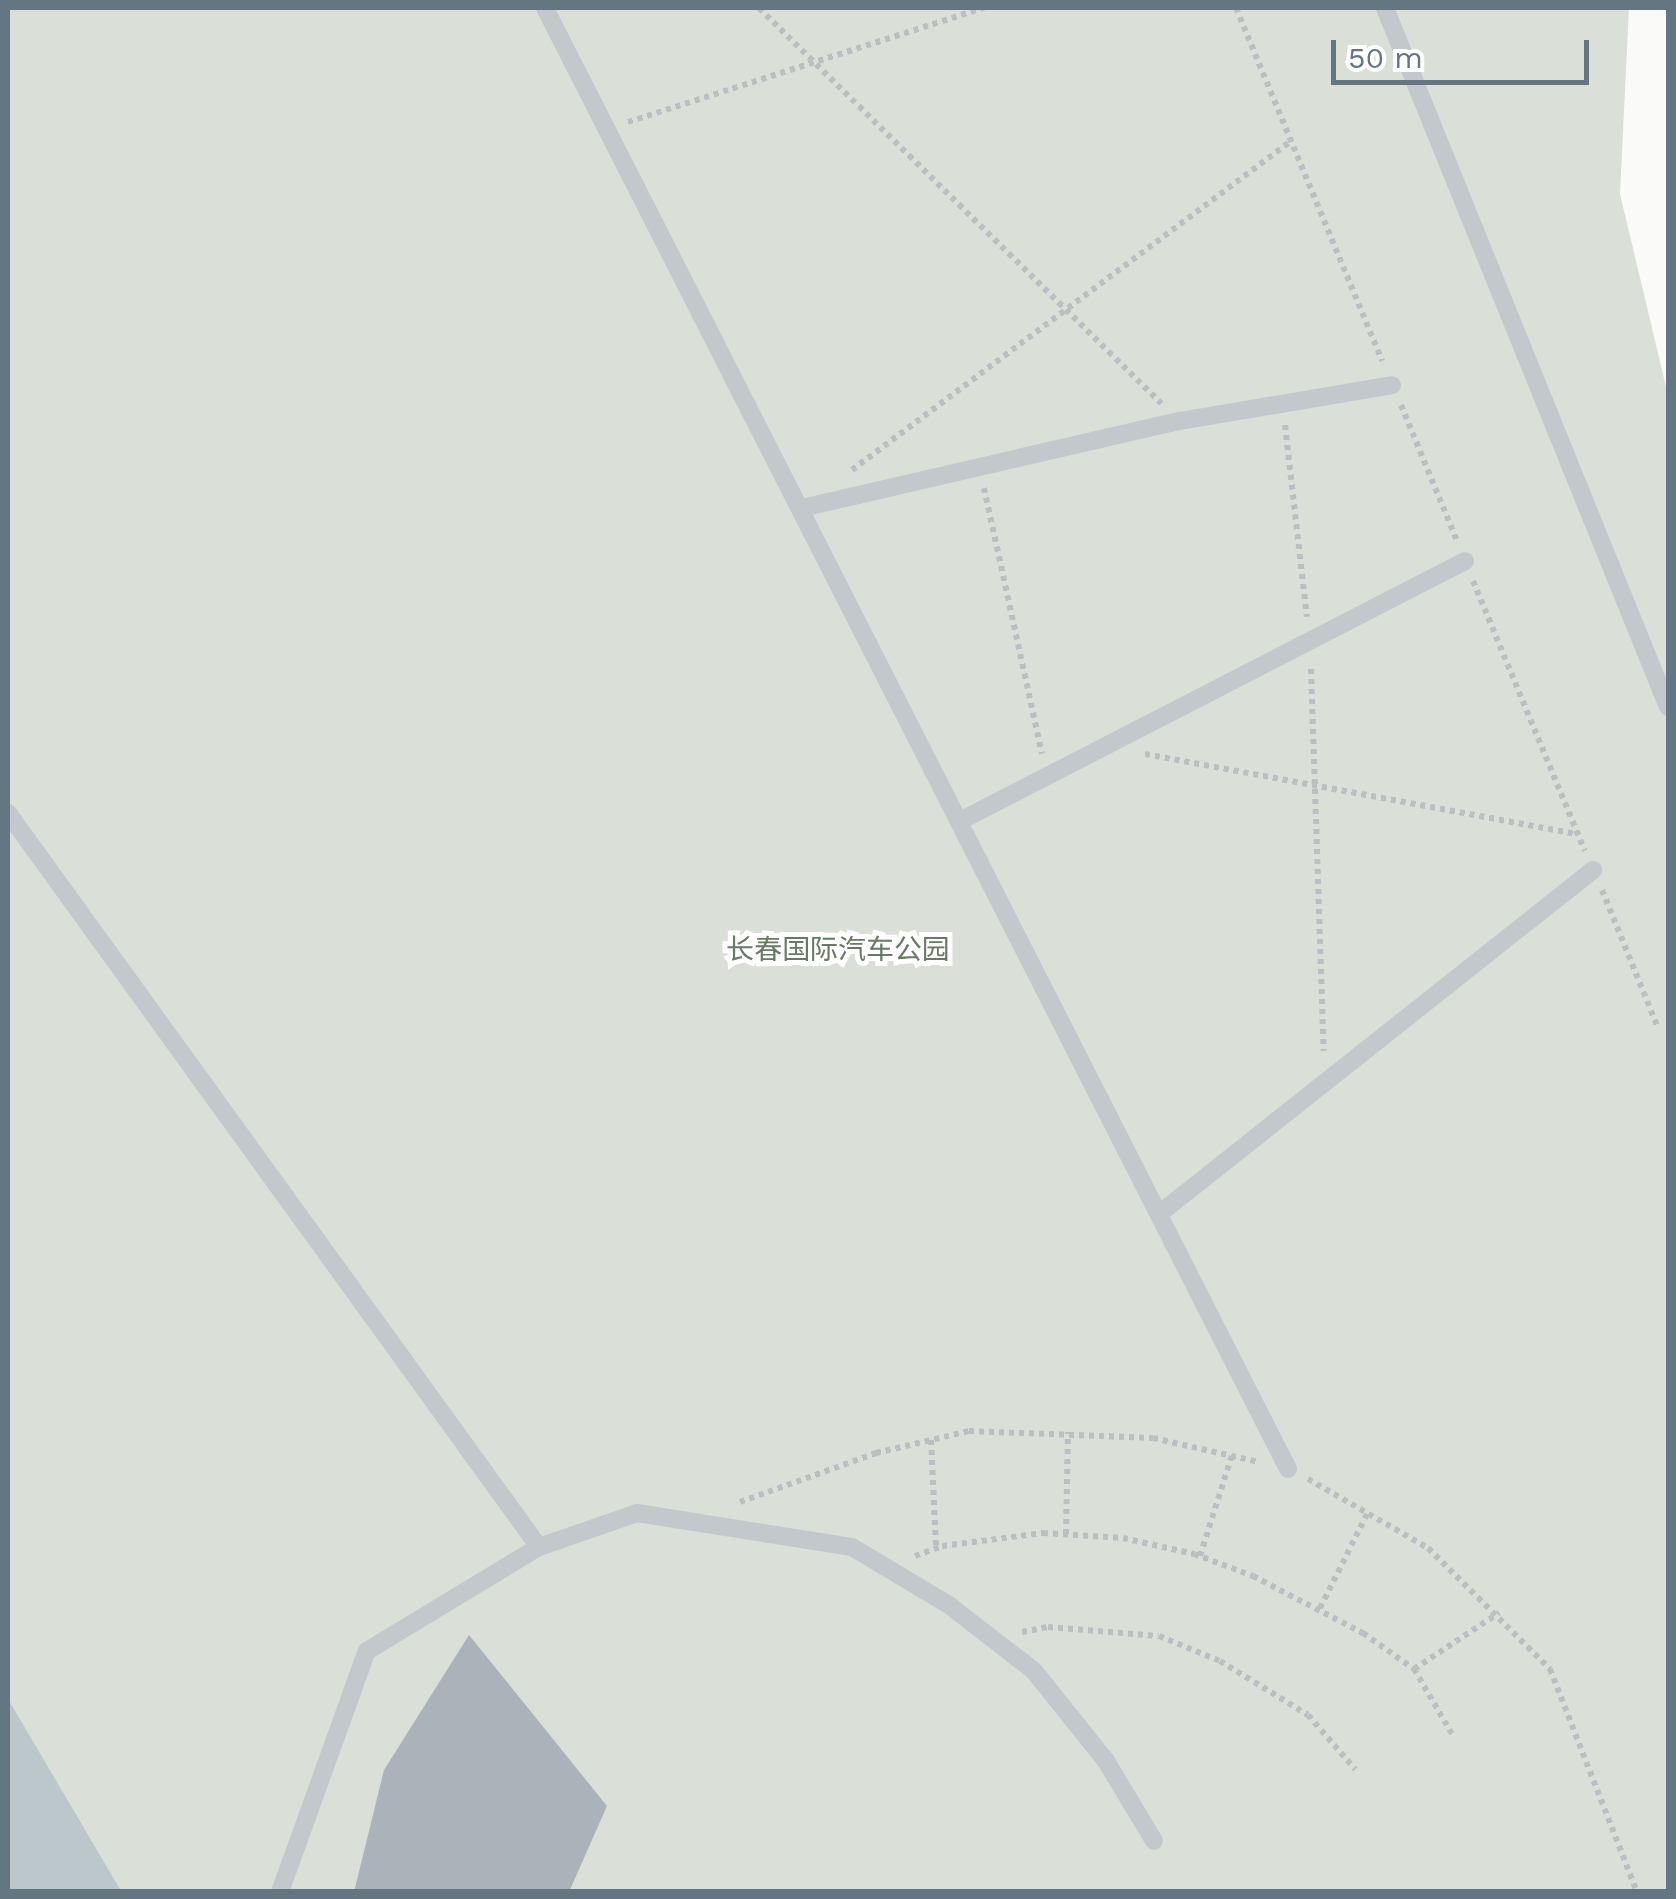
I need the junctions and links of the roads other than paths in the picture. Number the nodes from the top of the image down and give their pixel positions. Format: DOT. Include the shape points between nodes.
graph roads {
  1 [pos="545,8"];
  2 [pos="1385,8"];
  3 [pos="1392,385"];
  4 [pos="802,508"];
  5 [pos="1465,560"];
  6 [pos="1668,708"];
  7 [pos="8,813"];
  8 [pos="960,821"];
  9 [pos="1593,870"];
  10 [pos="1159,1214"];
  11 [pos="1288,1469"];
  12 [pos="539,1547"];
  13 [pos="1154,1842"];
  14 [pos="280,1892"];
  1 -- 4 [label="lane"];
  2 -- 6 [label="lane"];
  3 -- 4 [label="lane" via="1180,422"];
  4 -- 8 [label="lane"];
  5 -- 8 [label="lane"];
  7 -- 12 [label="lane"];
  8 -- 10 [label="lane"];
  9 -- 10 [label="lane"];
  10 -- 11 [label="lane"];
  12 -- 13 [label="lane" via="637,1513 852,1547 1034,1671 1106,1762"];
  12 -- 14 [label="lane" via="367,1651"];
}
